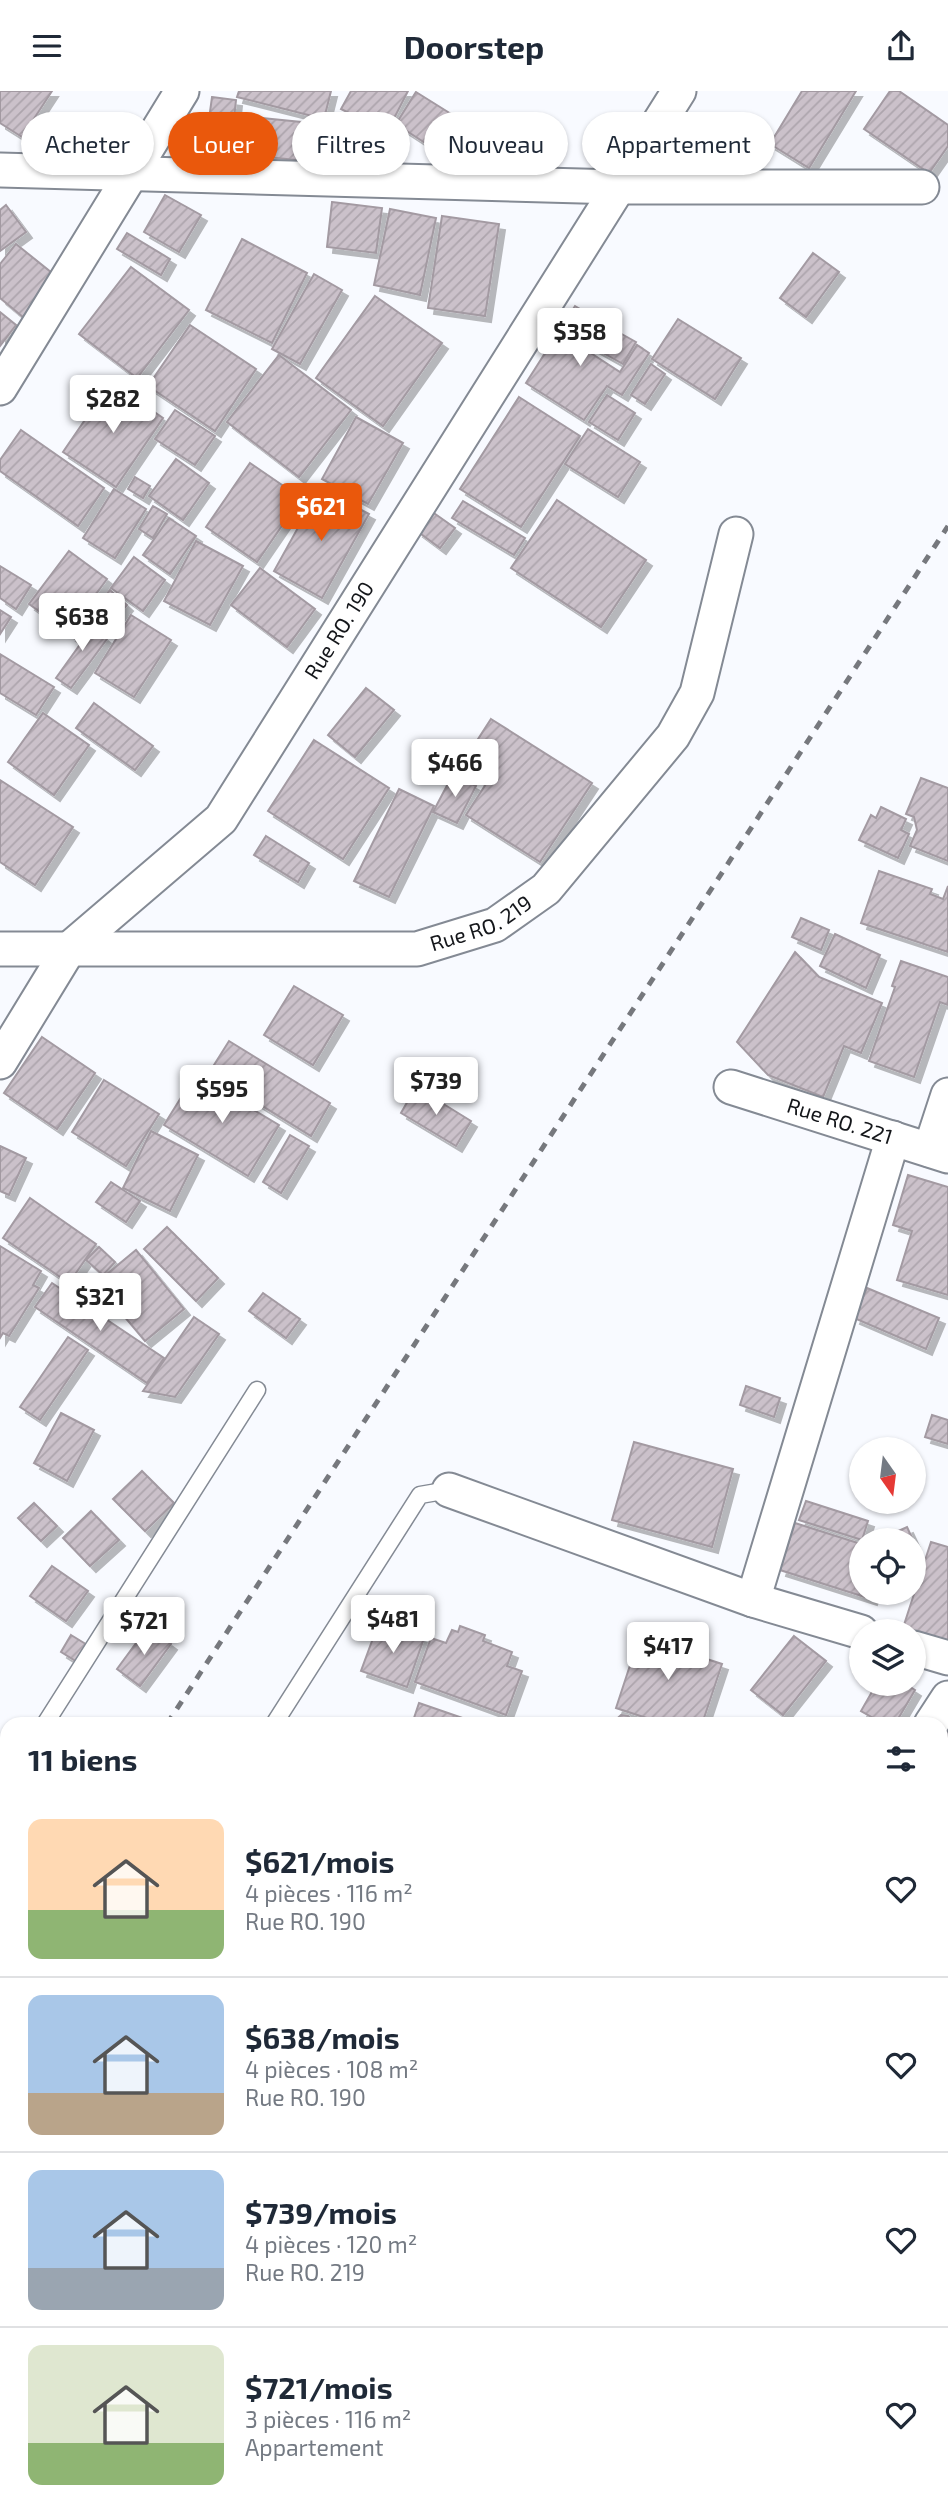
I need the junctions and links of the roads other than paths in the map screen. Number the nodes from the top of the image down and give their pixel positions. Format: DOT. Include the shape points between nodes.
graph roads {
  1 [pos="182,91"];
  2 [pos="679,91"];
  3 [pos="154,136"];
  4 [pos="0,170"];
  5 [pos="21,171"];
  6 [pos="129,175"];
  7 [pos="154,175"];
  8 [pos="618,187"];
  9 [pos="922,187"];
  10 [pos="0,388"];
  11 [pos="736,534"];
  12 [pos="0,949"];
  13 [pos="69,949"];
  14 [pos="0,1062"];
  15 [pos="731,1087"];
  16 [pos="948,1095"];
  17 [pos="893,1138"];
  18 [pos="939,1153"];
  19 [pos="257,1390"];
  20 [pos="449,1490"];
  21 [pos="753,1599"];
  22 [pos="849,1628"];
  23 [pos="926,1652"];
  24 [pos="948,1658"];
  25 [pos="948,1698"];
  26 [pos="49,1717"];
  27 [pos="278,1717"];
  28 [pos="936,1717"];
  1 -- 3 [label="street"];
  2 -- 8 [label="street, Rue RO. 190"];
  4 -- 5 [label="street"];
  6 -- 10 [label="street"];
  7 -- 8 [label="street"];
  8 -- 9 [label="street"];
  8 -- 13 [label="street, Rue RO. 190" via="221,819"];
  11 -- 13 [label="street, Rue RO. 219" via="697,693 673,736 546,889 495,925 417,949"];
  12 -- 13 [label="street, Rue RO. 219"];
  13 -- 14 [label="street, Rue RO. 190"];
  15 -- 17 [label="street, Rue RO. 221"];
  16 -- 18 [label="street"];
  17 -- 18 [label="street, Rue RO. 221"];
  17 -- 21 [label="street"];
  19 -- 26 [label="lane"];
  20 -- 21 [label="street"];
  20 -- 27 [label="lane" via="420,1495"];
  21 -- 22 [label="street"];
  23 -- 24 [label="street"];
  25 -- 28 [label="street"];
}
